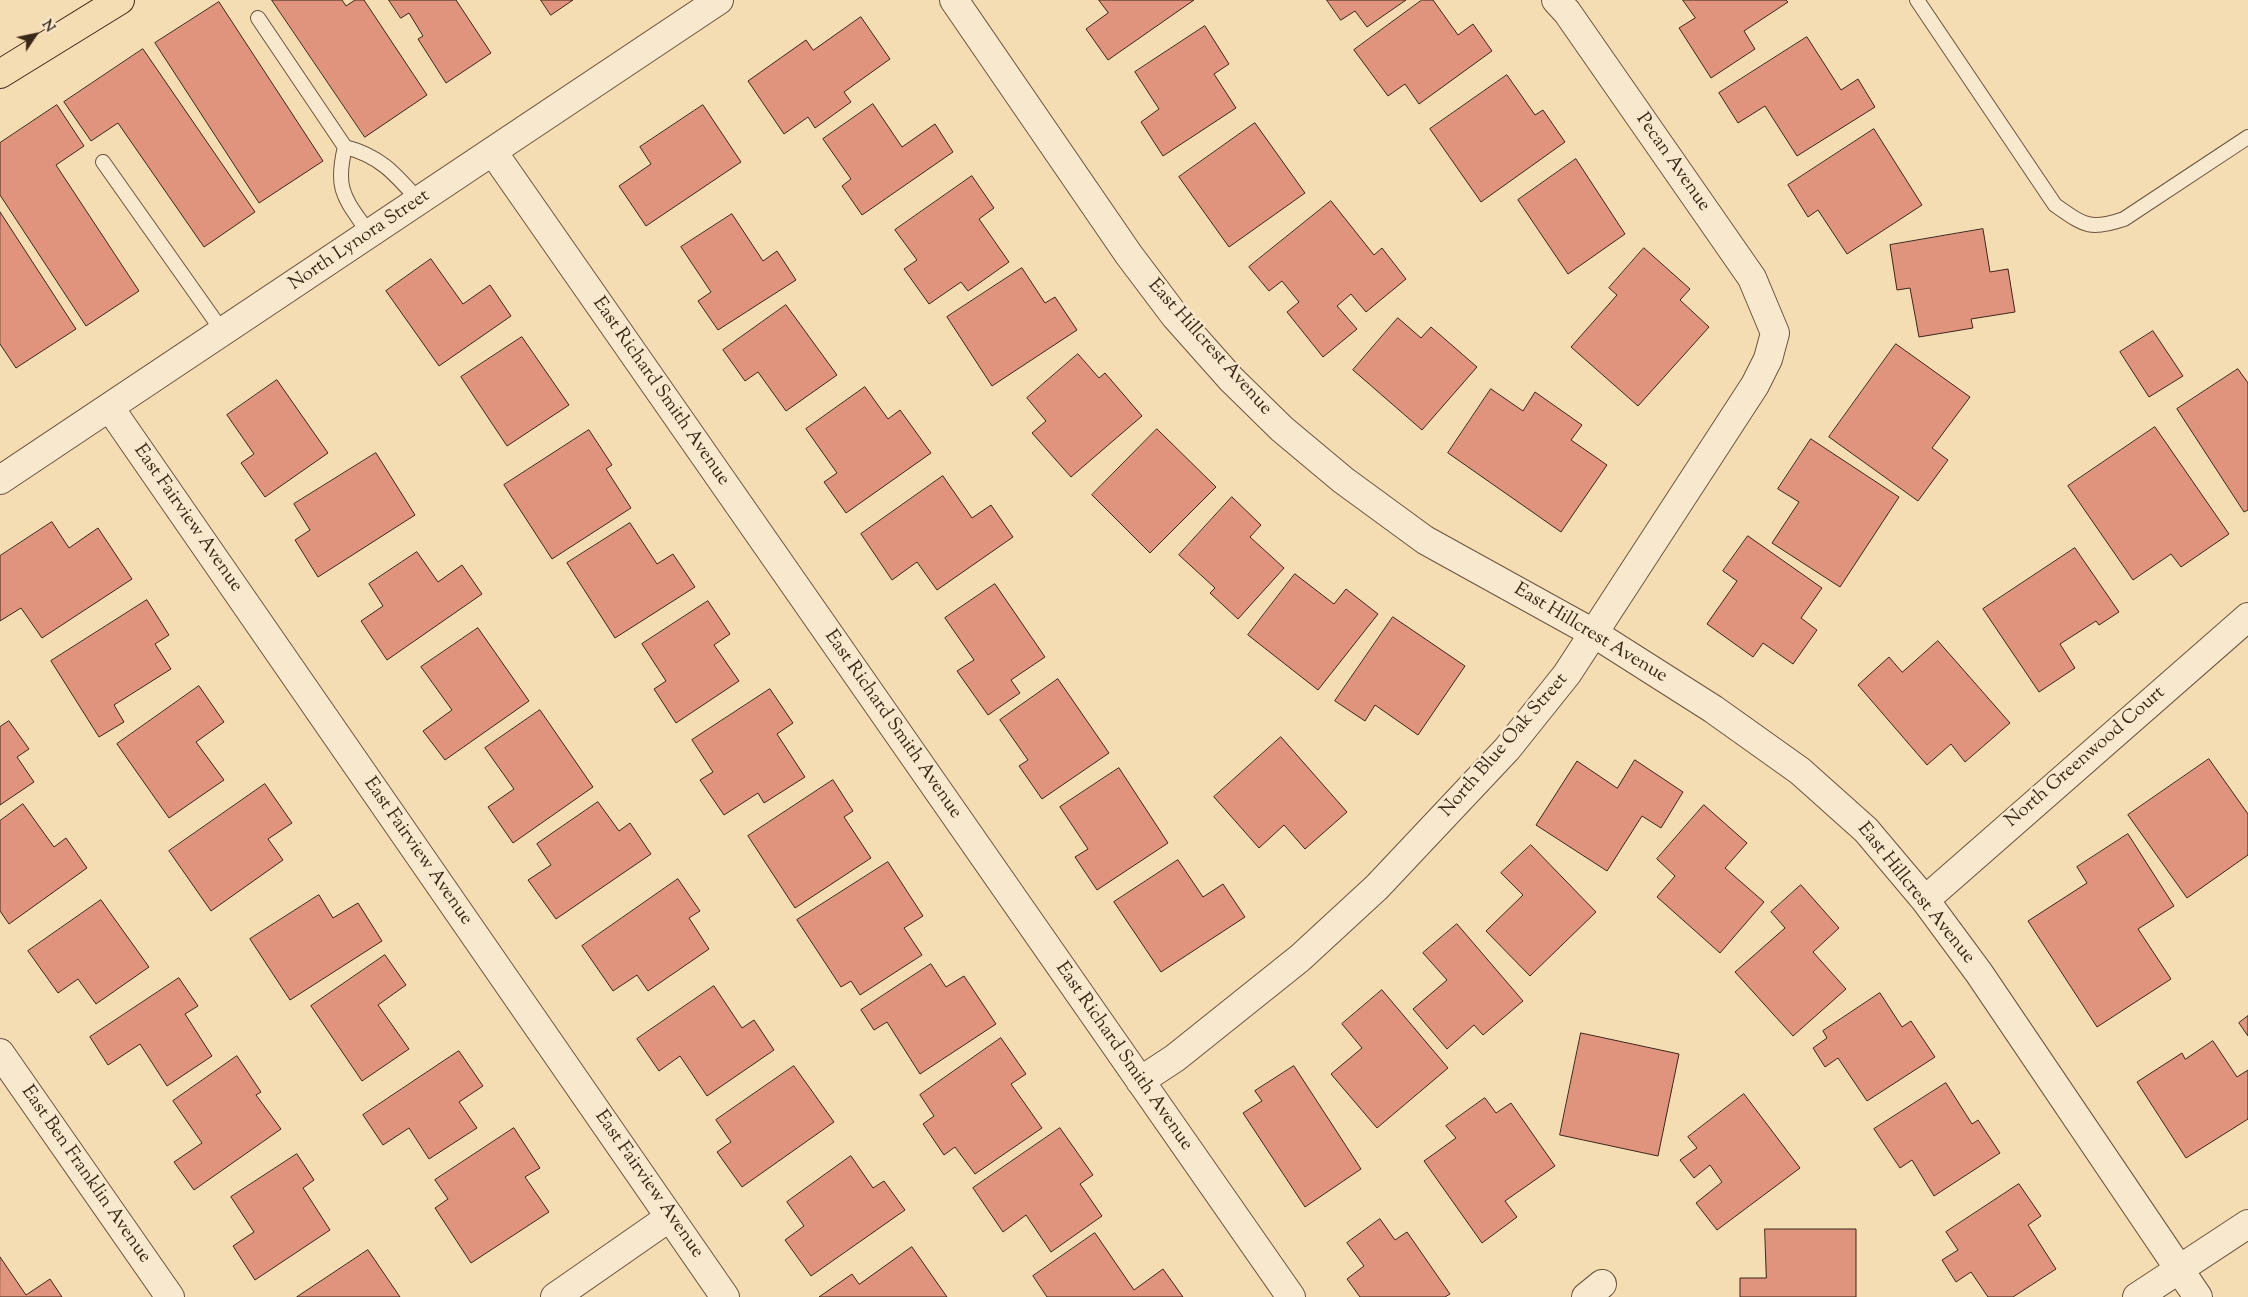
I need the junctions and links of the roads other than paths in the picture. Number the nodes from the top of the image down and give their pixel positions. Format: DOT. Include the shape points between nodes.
graph roads {
  1 [pos="120,0"];
  2 [pos="719,0"];
  3 [pos="954,0"];
  4 [pos="1556,0"];
  5 [pos="1917,0"];
  6 [pos="258,18"];
  7 [pos="0,74"];
  8 [pos="2248,137"];
  9 [pos="345,147"];
  10 [pos="493,152"];
  11 [pos="103,162"];
  12 [pos="420,202"];
  13 [pos="370,235"];
  14 [pos="223,332"];
  15 [pos="1775,333"];
  16 [pos="110,408"];
  17 [pos="0,480"];
  18 [pos="2248,617"];
  19 [pos="1595,634"];
  20 [pos="1925,900"];
  21 [pos="0,1053"];
  22 [pos="1140,1081"];
  23 [pos="670,1217"];
  24 [pos="2248,1224"];
  25 [pos="2179,1270"];
  26 [pos="170,1297"];
  27 [pos="555,1297"];
  28 [pos="725,1297"];
  29 [pos="1291,1297"];
  30 [pos="2137,1297"];
  31 [pos="2198,1297"];
  1 -- 7 [label="highway"];
  2 -- 10 [label="street, North Lynora Street"];
  3 -- 19 [label="street, East Hillcrest Avenue" via="1129,255 1175,316 1231,379 1282,429 1343,480 1425,540"];
  4 -- 15 [label="street, Pecan Avenue" via="1568,12 1752,278"];
  5 -- 8 [label="lane" via="2055,205 2084,225 2106,226 2124,220"];
  6 -- 9 [label="lane"];
  9 -- 12 [label="lane" via="363,151 388,166"];
  9 -- 13 [label="lane" via="340,167 341,188"];
  10 -- 12 [label="street, North Lynora Street"];
  10 -- 22 [label="street, East Richard Smith Avenue"];
  11 -- 14 [label="lane"];
  12 -- 13 [label="street, North Lynora Street"];
  13 -- 14 [label="street, North Lynora Street"];
  14 -- 16 [label="street, North Lynora Street"];
  15 -- 19 [label="street, North Blue Oak Street" via="1768,359 1755,385"];
  16 -- 17 [label="street, North Lynora Street"];
  16 -- 23 [label="street, East Fairview Avenue"];
  18 -- 20 [label="street, North Greenwood Court"];
  19 -- 20 [label="street, East Hillcrest Avenue" via="1713,709 1800,771 1866,830"];
  19 -- 22 [label="street, North Blue Oak Street" via="1568,674 1507,749 1377,887 1300,958 1175,1058"];
  20 -- 25 [label="street, East Hillcrest Avenue" via="1979,973"];
  21 -- 26 [label="street, East Ben Franklin Avenue"];
  22 -- 29 [label="street, East Richard Smith Avenue"];
  23 -- 27 [label="street"];
  23 -- 28 [label="street, East Fairview Avenue"];
  24 -- 25 [label="street"];
  25 -- 30 [label="street"];
  25 -- 31 [label="street, East Hillcrest Avenue"];
}
